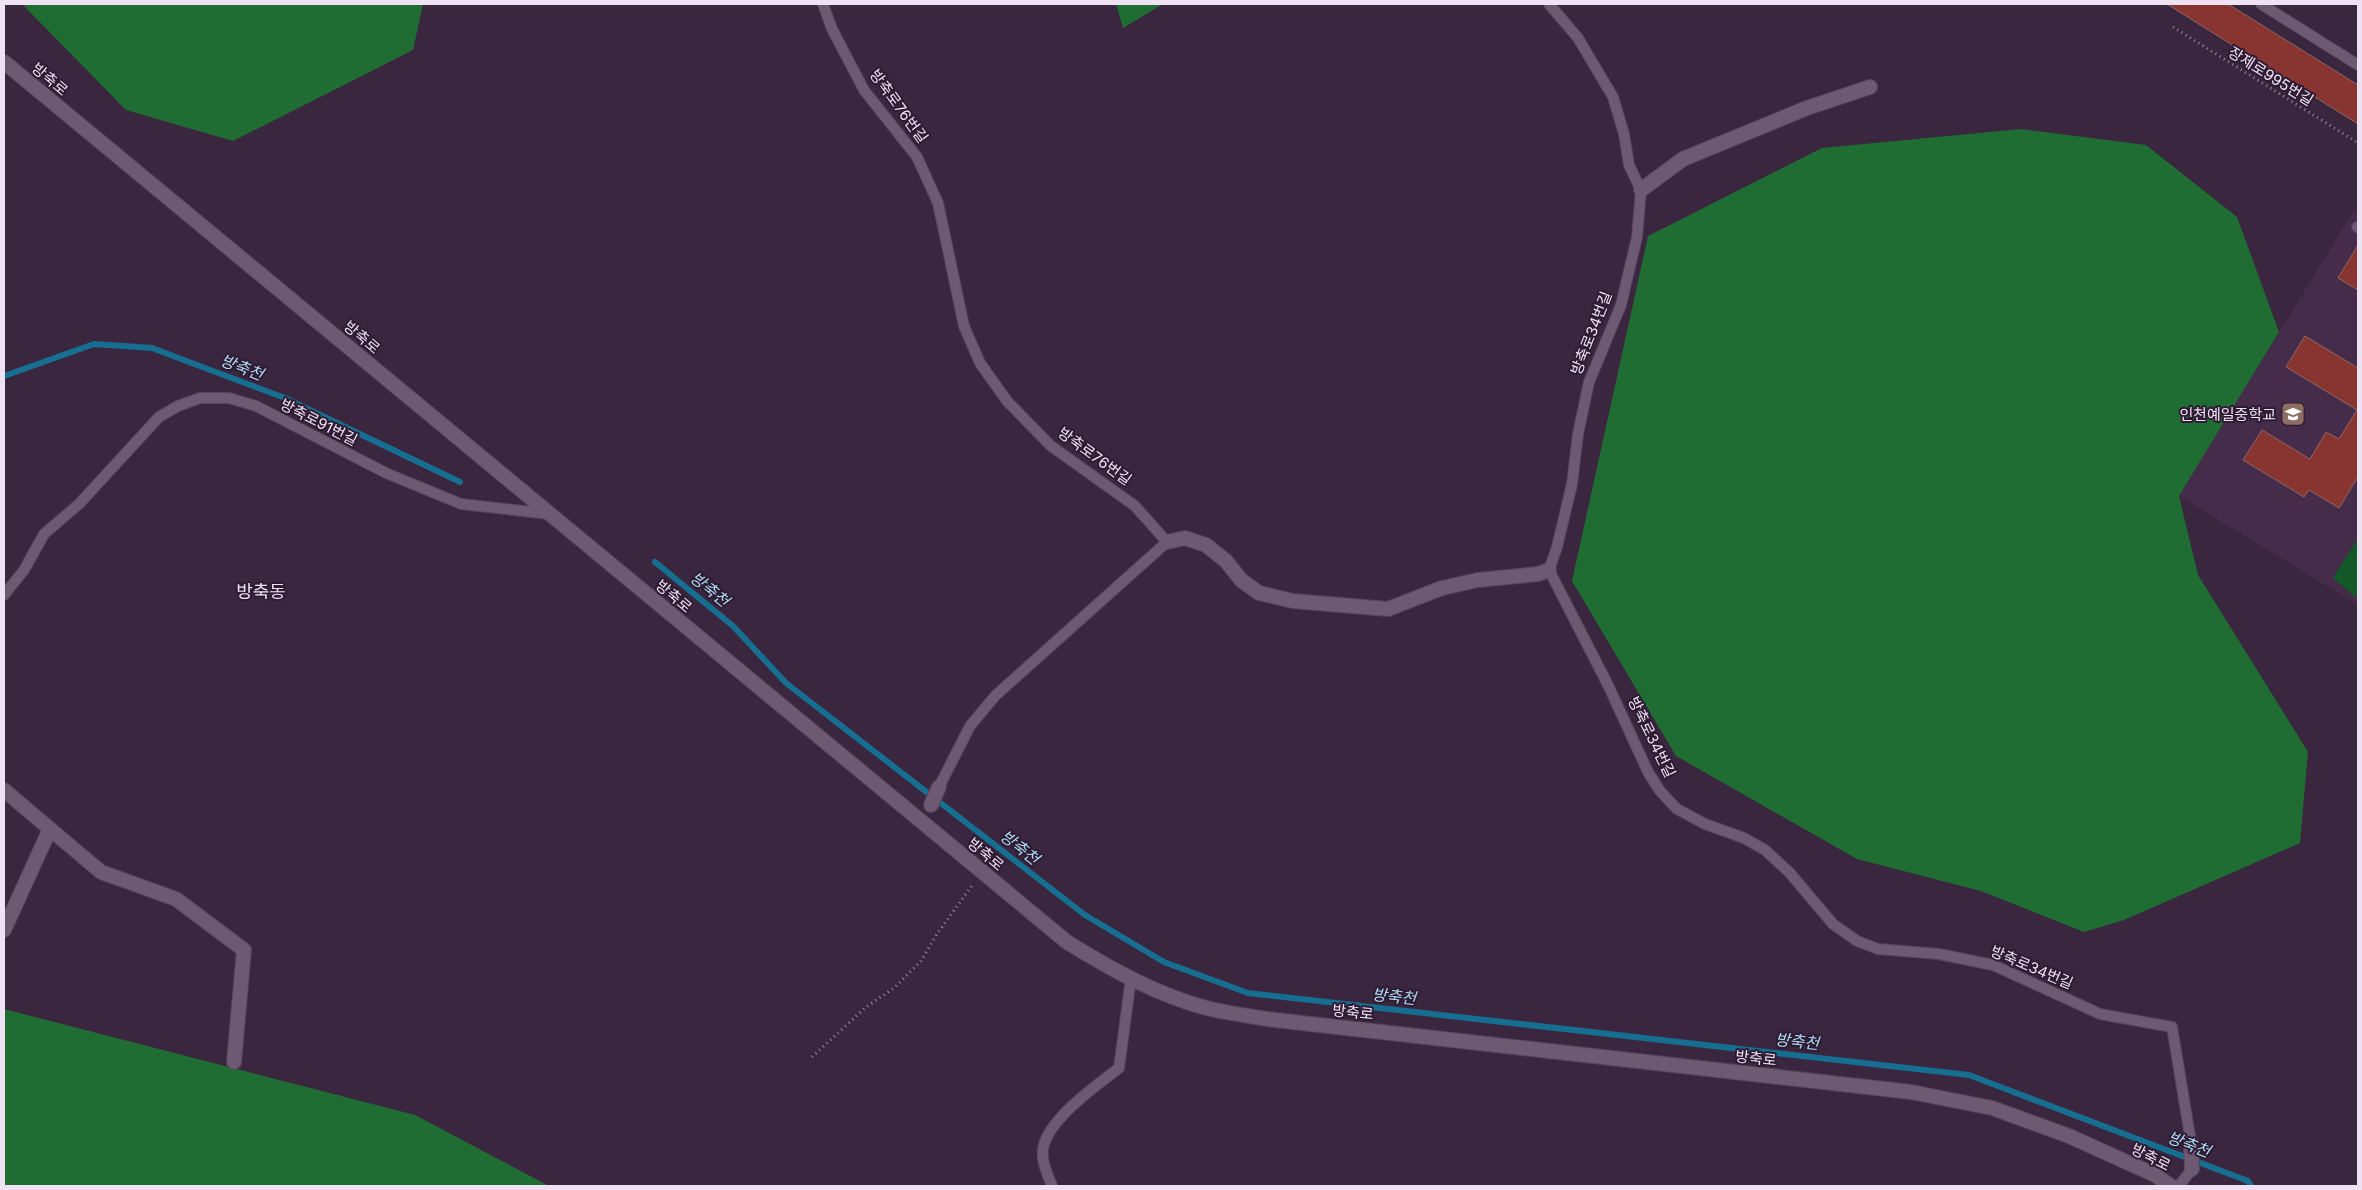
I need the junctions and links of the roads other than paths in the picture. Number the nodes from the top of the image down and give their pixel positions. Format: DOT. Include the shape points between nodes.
graph roads {
  1 [pos="823,4"];
  2 [pos="1549,4"];
  3 [pos="2261,4"];
  4 [pos="4,62"];
  5 [pos="2358,65"];
  6 [pos="1870,87"];
  7 [pos="1640,190"];
  8 [pos="550,514"];
  9 [pos="1167,542"];
  10 [pos="1549,570"];
  11 [pos="4,594"];
  12 [pos="939,787"];
  13 [pos="4,790"];
  14 [pos="931,805"];
  15 [pos="926,825"];
  16 [pos="50,829"];
  17 [pos="4,930"];
  18 [pos="1131,978"];
  19 [pos="234,1062"];
  20 [pos="2191,1142"];
  21 [pos="2192,1168"];
  22 [pos="1052,1186"];
  23 [pos="2171,1186"];
  24 [pos="2179,1186"];
  1 -- 9 [label="lane, 방축로76번길" via="832,29 864,90 917,157 938,203 964,326 980,363 1007,401 1051,446 1135,506"];
  2 -- 7 [label="lane, 방축로34번길" via="1578,38 1613,97 1629,165"];
  3 -- 5 [label="lane"];
  4 -- 8 [label="street, 방축로"];
  6 -- 7 [label="street" via="1807,108 1683,159"];
  7 -- 10 [label="lane, 방축로34번길" via="1638,237 1621,305 1589,382 1572,484 1558,547"];
  8 -- 11 [label="lane, 방축로91번길" via="461,504 386,473 256,406 229,398 200,398 159,417 79,504 44,534 24,570"];
  8 -- 15 [label="street, 방축로"];
  9 -- 10 [label="street" via="1185,538 1206,545 1259,593 1293,601 1388,610 1442,588"];
  9 -- 12 [label="lane" via="996,695 970,726"];
  10 -- 20 [label="lane, 방축로34번길" via="1648,772 1677,809 1765,850 1789,872 1833,924 1857,941 1878,949 1938,954 1993,965 2100,1014 2172,1027"];
  12 -- 14 [label="street"];
  13 -- 16 [label="street"];
  14 -- 15 [label="lane"];
  15 -- 18 [label="street, 방축로" via="1067,942"];
  16 -- 17 [label="street"];
  16 -- 19 [label="street" via="101,872 176,899 244,950"];
  18 -- 22 [label="lane" via="1119,1068 1065,1113 1050,1132 1043,1148 1044,1166"];
  18 -- 23 [label="street, 방축로" via="1161,993 1210,1009 1267,1019 1911,1092 1992,1108 2069,1136 2155,1175"];
  20 -- 21 [label="street, 방축로34번길"];
  21 -- 24 [label="lane, 방축로34번길"];
}
